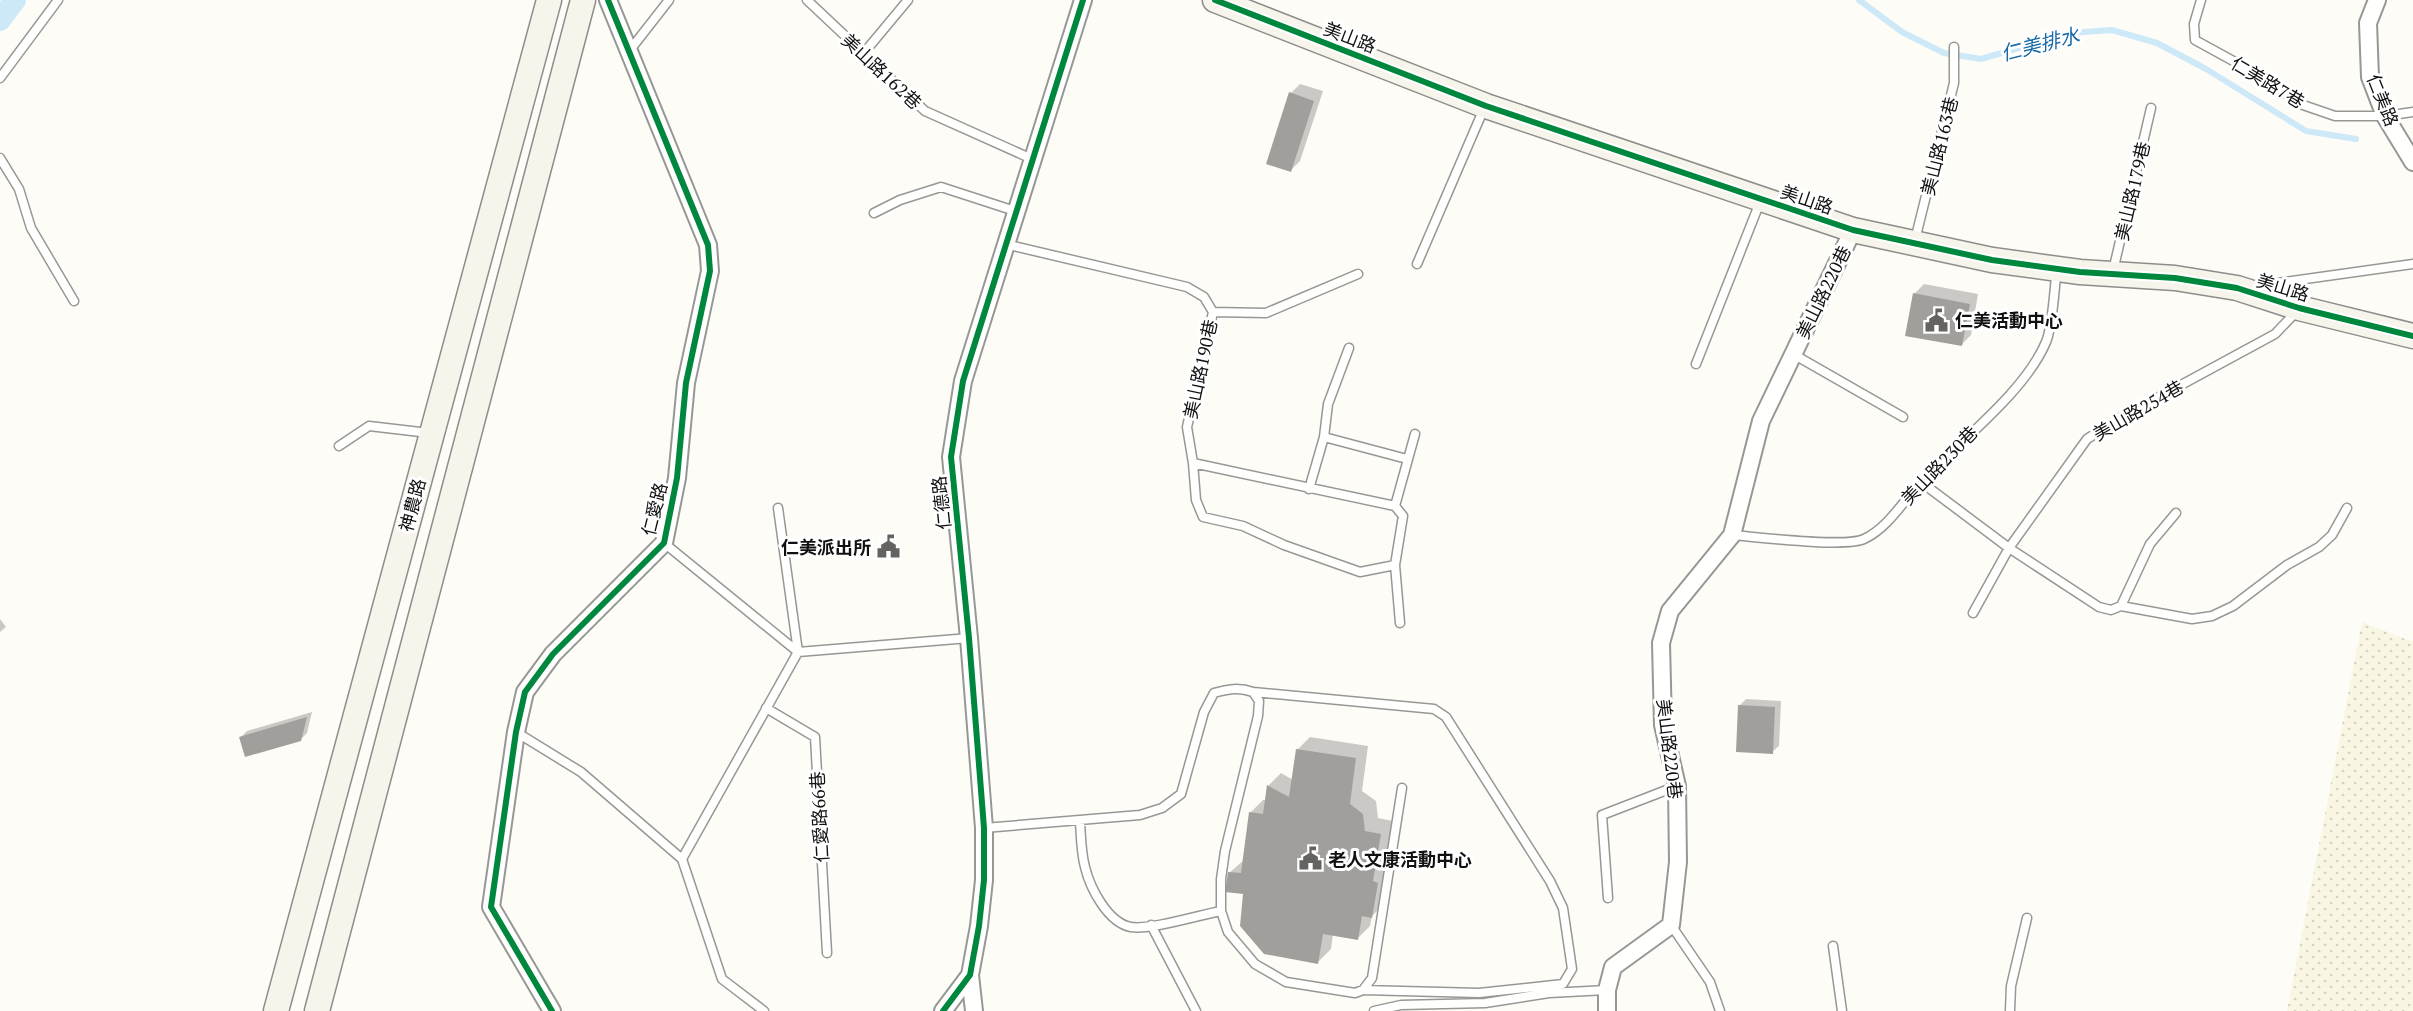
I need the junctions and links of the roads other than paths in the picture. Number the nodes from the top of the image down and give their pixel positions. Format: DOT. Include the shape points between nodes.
graph roads {
  1 [pos="58,0"];
  2 [pos="549,0"];
  3 [pos="583,0"];
  4 [pos="608,0"];
  5 [pos="669,0"];
  6 [pos="807,0"];
  7 [pos="908,0"];
  8 [pos="1083,0"];
  9 [pos="1215,0"];
  10 [pos="2201,0"];
  11 [pos="2377,0"];
  12 [pos="1954,47"];
  13 [pos="630,50"];
  14 [pos="863,54"];
  15 [pos="0,78"];
  16 [pos="1486,106"];
  17 [pos="2151,108"];
  18 [pos="2413,112"];
  19 [pos="2385,116"];
  20 [pos="0,158"];
  21 [pos="1032,159"];
  22 [pos="2413,162"];
  23 [pos="1761,199"];
  24 [pos="1015,211"];
  25 [pos="874,213"];
  26 [pos="1853,230"];
  27 [pos="1004,244"];
  28 [pos="1914,244"];
  29 [pos="1417,264"];
  30 [pos="2413,264"];
  31 [pos="2057,268"];
  32 [pos="1358,274"];
  33 [pos="2112,274"];
  34 [pos="2237,288"];
  35 [pos="74,301"];
  36 [pos="2299,308"];
  37 [pos="1213,312"];
  38 [pos="2413,336"];
  39 [pos="1348,348"];
  40 [pos="1793,354"];
  41 [pos="1696,364"];
  42 [pos="1902,417"];
  43 [pos="432,433"];
  44 [pos="1415,434"];
  45 [pos="1324,437"];
  46 [pos="339,446"];
  47 [pos="1407,459"];
  48 [pos="1193,463"];
  49 [pos="1921,482"];
  50 [pos="1309,489"];
  51 [pos="1395,506"];
  52 [pos="778,508"];
  53 [pos="2347,508"];
  54 [pos="2176,513"];
  55 [pos="1732,535"];
  56 [pos="664,543"];
  57 [pos="2009,548"];
  58 [pos="1395,565"];
  59 [pos="2121,606"];
  60 [pos="1973,613"];
  61 [pos="1400,623"];
  62 [pos="969,638"];
  63 [pos="798,652"];
  64 [pos="1253,692"];
  65 [pos="766,708"];
  66 [pos="516,732"];
  67 [pos="1677,786"];
  68 [pos="1402,788"];
  69 [pos="1080,822"];
  70 [pos="984,828"];
  71 [pos="682,859"];
  72 [pos="1608,898"];
  73 [pos="1221,911"];
  74 [pos="2027,918"];
  75 [pos="1151,925"];
  76 [pos="1671,925"];
  77 [pos="1833,946"];
  78 [pos="827,953"];
  79 [pos="970,975"];
  80 [pos="1363,990"];
  81 [pos="1607,990"];
  82 [pos="276,1011"];
  83 [pos="316,1011"];
  84 [pos="552,1011"];
  85 [pos="764,1011"];
  86 [pos="944,1011"];
  87 [pos="974,1011"];
  88 [pos="1196,1011"];
  89 [pos="1374,1011"];
  90 [pos="1607,1011"];
  91 [pos="1719,1011"];
  92 [pos="1842,1011"];
  93 [pos="2010,1011"];
  1 -- 15 [label="lane"];
  2 -- 43 [label="street, 神農路"];
  3 -- 83 [label="street, 神農路"];
  4 -- 13 [label="street, 仁愛路"];
  5 -- 13 [label="lane"];
  6 -- 14 [label="lane, 美山路162巷"];
  7 -- 14 [label="lane"];
  8 -- 21 [label="street, 仁德路"];
  9 -- 16 [label="street, 美山路"];
  10 -- 19 [label="lane, 仁美路7巷" via="2194,24 2195,40 2257,74 2302,105 2335,116"];
  11 -- 19 [label="street, 仁美路" via="2368,23 2370,77"];
  12 -- 28 [label="lane, 美山路163巷" via="1954,83"];
  13 -- 56 [label="street, 仁愛路" via="708,245 710,271 686,383 677,478"];
  14 -- 21 [label="lane, 美山路162巷" via="925,111"];
  16 -- 23 [label="street, 美山路"];
  16 -- 29 [label="lane"];
  17 -- 33 [label="lane, 美山路179巷"];
  18 -- 19 [label="lane"];
  19 -- 22 [label="street, 仁美路"];
  20 -- 35 [label="lane" via="19,189 31,228"];
  21 -- 24 [label="street, 仁德路"];
  23 -- 26 [label="street, 美山路"];
  23 -- 41 [label="lane"];
  24 -- 25 [label="lane" via="941,187"];
  24 -- 27 [label="street, 仁德路"];
  26 -- 28 [label="street, 美山路"];
  26 -- 40 [label="street, 美山路220巷"];
  27 -- 37 [label="lane, 美山路190巷" via="1187,287 1204,297"];
  27 -- 62 [label="street, 仁德路" via="963,381 951,458"];
  28 -- 31 [label="street, 美山路"];
  30 -- 34 [label="lane"];
  31 -- 33 [label="street, 美山路"];
  31 -- 49 [label="lane, 美山路230巷" via="2047,340 2033,367"];
  32 -- 37 [label="lane" via="1266,313"];
  33 -- 34 [label="street, 美山路" via="2175,278"];
  34 -- 36 [label="street, 美山路"];
  36 -- 38 [label="street, 美山路"];
  36 -- 57 [label="lane, 美山路254巷" via="2275,334 2087,439"];
  37 -- 48 [label="lane, 美山路190巷" via="1187,427"];
  39 -- 45 [label="lane" via="1328,404"];
  40 -- 42 [label="lane, 美山路220巷"];
  40 -- 55 [label="street, 美山路220巷" via="1761,421"];
  43 -- 46 [label="lane" via="369,426"];
  43 -- 82 [label="street, 神農路"];
  44 -- 47 [label="lane"];
  45 -- 47 [label="lane"];
  45 -- 50 [label="lane"];
  47 -- 51 [label="lane"];
  48 -- 50 [label="lane"];
  48 -- 58 [label="lane, 美山路190巷" via="1196,500 1203,517 1243,526 1360,572"];
  49 -- 55 [label="lane, 美山路230巷" via="1884,524 1863,540 1839,543"];
  49 -- 57 [label="lane"];
  50 -- 51 [label="lane"];
  51 -- 58 [label="lane" via="1402,516"];
  52 -- 63 [label="lane"];
  53 -- 59 [label="lane" via="2319,547 2212,616 2192,619"];
  54 -- 59 [label="lane" via="2150,544"];
  55 -- 67 [label="street, 美山路220巷" via="1670,611 1661,643 1663,725"];
  56 -- 63 [label="lane"];
  56 -- 66 [label="street, 仁愛路" via="553,654 525,692"];
  57 -- 59 [label="lane" via="2098,607"];
  57 -- 60 [label="lane, 美山路254巷"];
  58 -- 61 [label="lane"];
  62 -- 63 [label="lane"];
  62 -- 70 [label="street, 仁德路"];
  63 -- 65 [label="lane"];
  64 -- 69 [label="lane" via="1243,688 1214,693 1204,712 1181,794 1162,808 1140,815"];
  64 -- 73 [label="lane" via="1259,701 1258,716 1225,851"];
  64 -- 80 [label="lane" via="1434,709 1446,717 1550,881 1563,908 1572,969 1563,984 1479,993"];
  65 -- 71 [label="lane"];
  65 -- 78 [label="lane, 仁愛路66巷" via="815,737"];
  66 -- 71 [label="lane" via="581,772"];
  66 -- 84 [label="street, 仁愛路" via="491,907"];
  67 -- 72 [label="lane" via="1602,815"];
  67 -- 76 [label="street, 美山路220巷" via="1678,862"];
  68 -- 80 [label="lane" via="1372,978"];
  69 -- 70 [label="lane"];
  69 -- 75 [label="lane" via="1085,868 1100,902 1114,919 1131,927"];
  70 -- 79 [label="street, 仁德路" via="984,880"];
  71 -- 85 [label="lane" via="722,979"];
  73 -- 75 [label="lane"];
  73 -- 80 [label="lane" via="1228,932 1255,964 1286,982 1354,993"];
  74 -- 93 [label="lane" via="2011,986"];
  75 -- 88 [label="lane"];
  76 -- 81 [label="street" via="1613,967"];
  76 -- 91 [label="lane" via="1710,982"];
  77 -- 92 [label="lane"];
  79 -- 86 [label="street, 仁德路"];
  79 -- 87 [label="street"];
  81 -- 89 [label="lane" via="1549,993 1485,1003 1401,1005"];
  81 -- 90 [label="street"];
}
